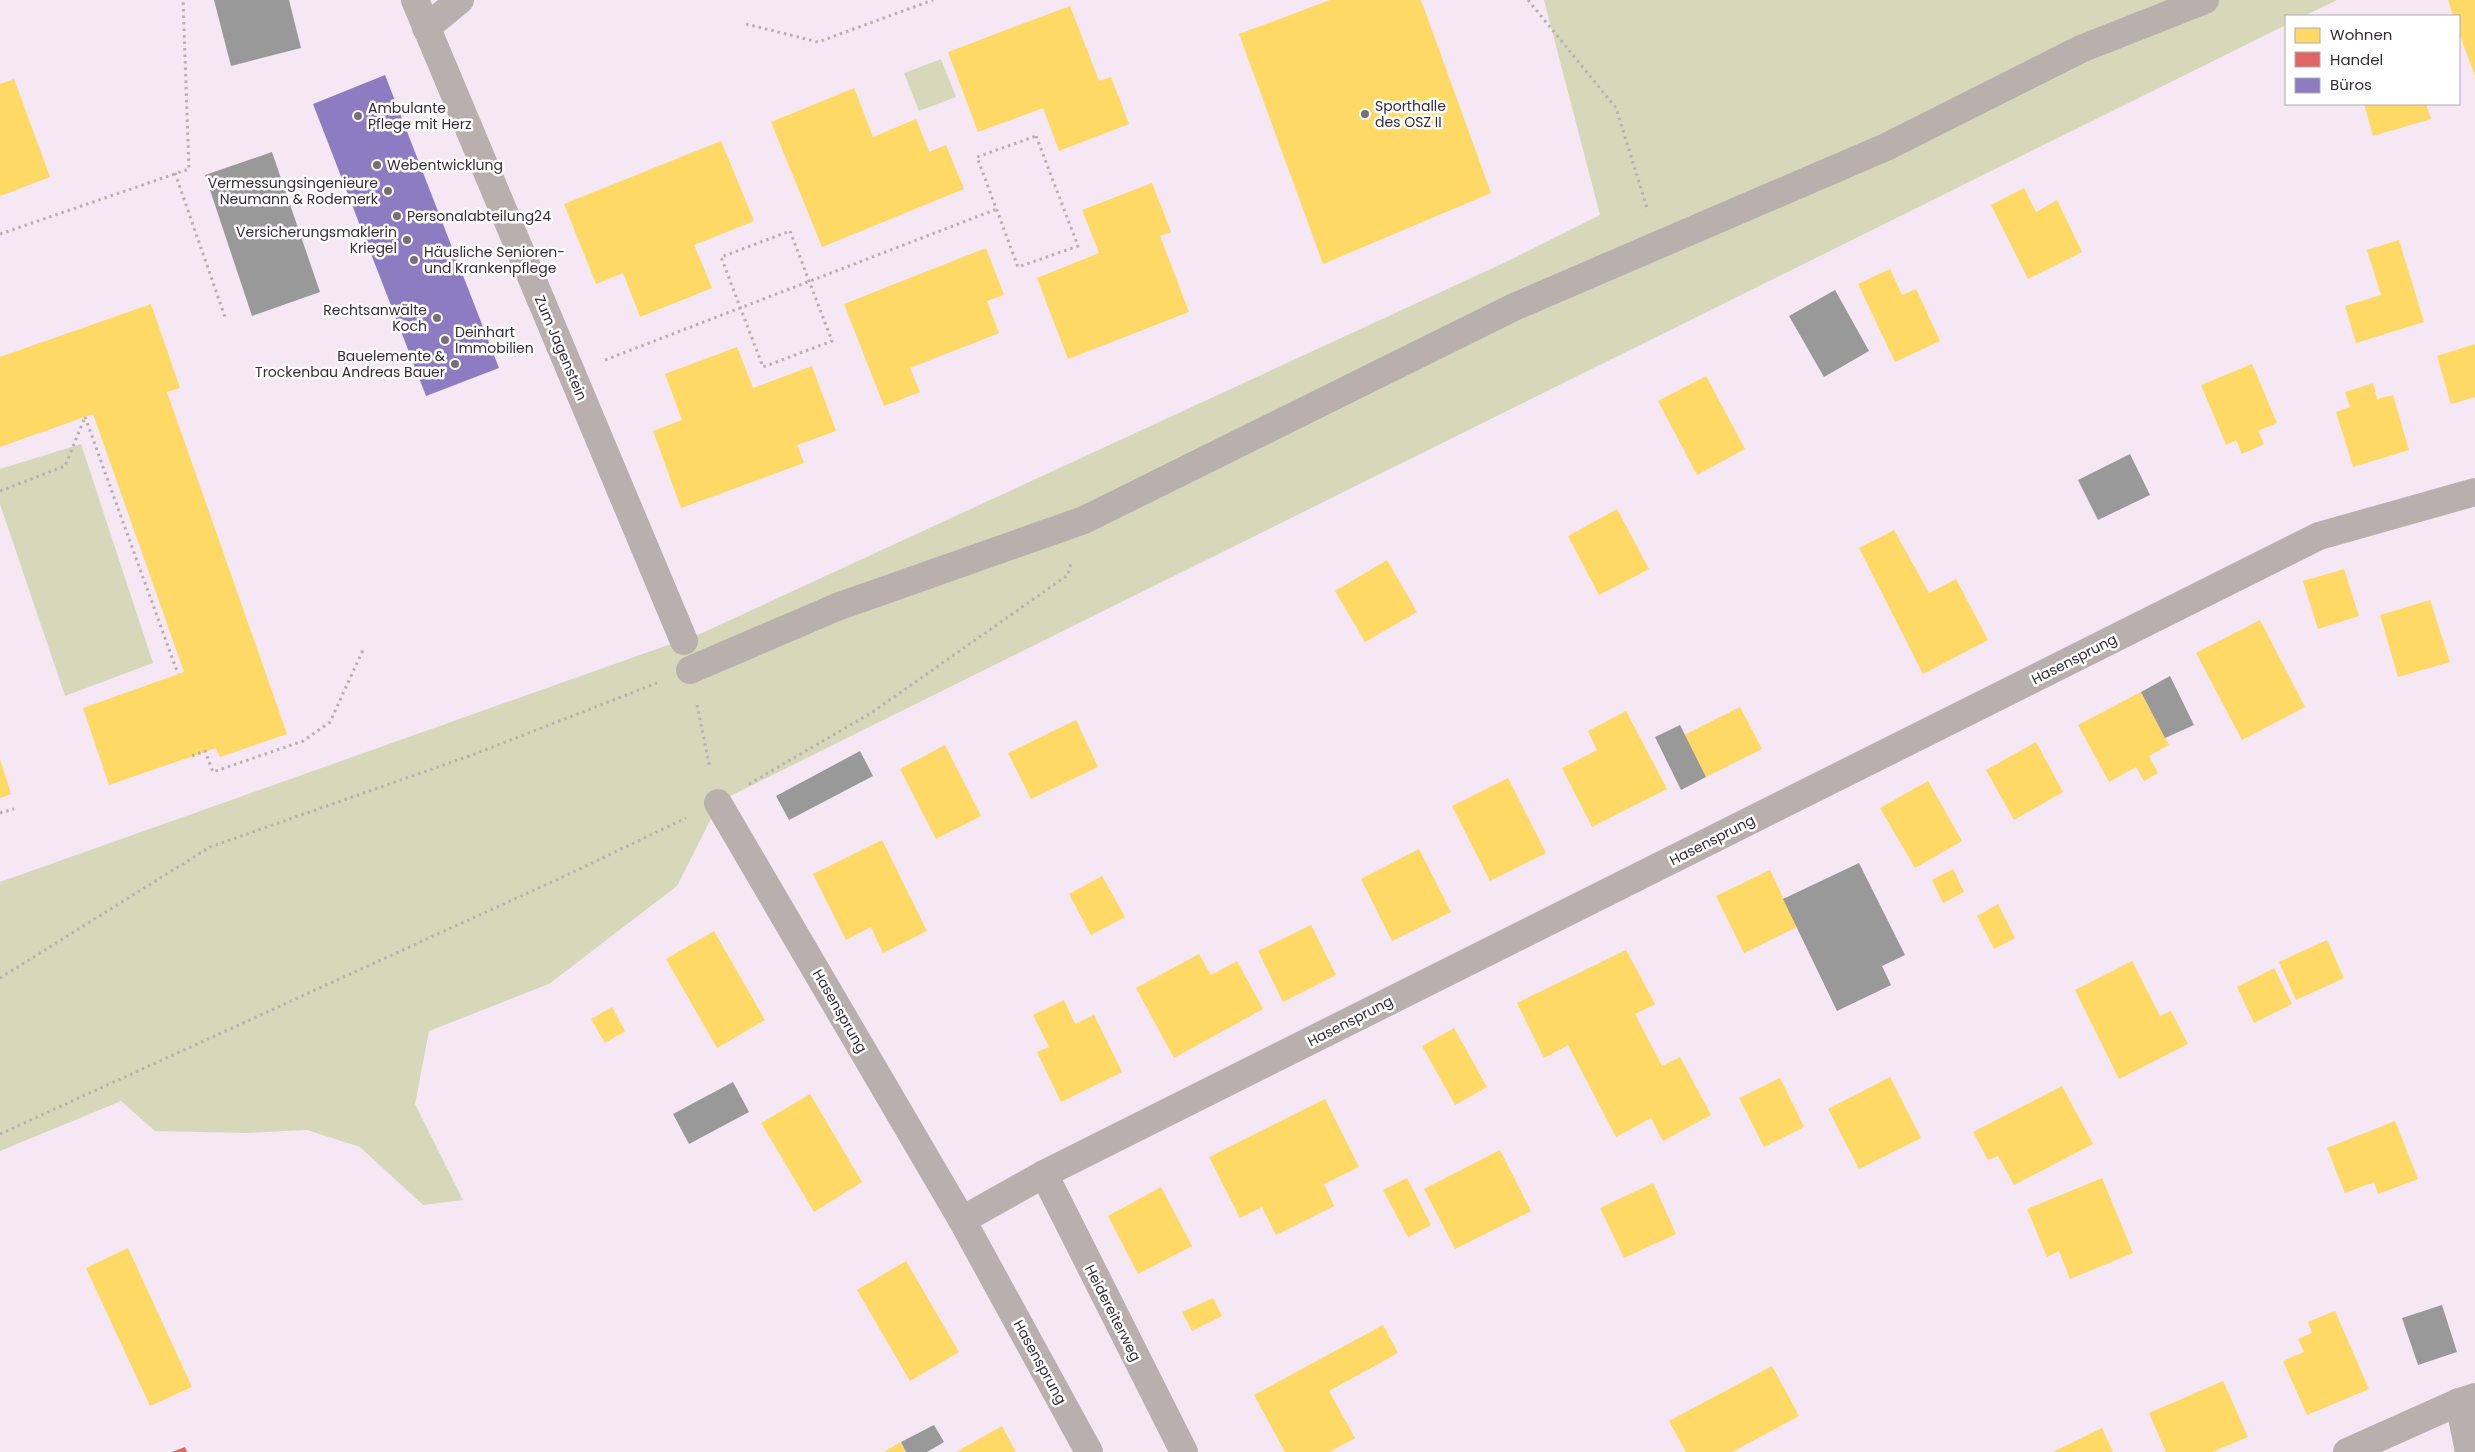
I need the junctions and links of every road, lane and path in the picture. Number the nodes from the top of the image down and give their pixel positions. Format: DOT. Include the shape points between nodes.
graph roads {
  1 [pos="183,0"];
  2 [pos="416,0"];
  3 [pos="460,0"];
  4 [pos="933,0"];
  5 [pos="1528,0"];
  6 [pos="2205,0"];
  7 [pos="746,24"];
  8 [pos="426,28"];
  9 [pos="175,173"];
  10 [pos="996,209"];
  11 [pos="0,234"];
  12 [pos="1658,244"];
  13 [pos="809,282"];
  14 [pos="740,308"];
  15 [pos="225,317"];
  16 [pos="572,373"];
  17 [pos="0,491"];
  18 [pos="2475,492"];
  19 [pos="1084,520"];
  20 [pos="684,641"];
  21 [pos="363,650"];
  22 [pos="690,670"];
  23 [pos="178,674"];
  24 [pos="192,756"];
  25 [pos="718,803"];
  26 [pos="14,809"];
  27 [pos="0,813"];
  28 [pos="0,978"];
  29 [pos="0,1134"];
  30 [pos="1044,1174"];
  31 [pos="962,1220"];
  32 [pos="2467,1399"];
  33 [pos="1178,1449"];
  34 [pos="1089,1452"];
  35 [pos="2347,1452"];
  36 [pos="2469,1452"];
  1 -- 9 [label="path" via="189,169"];
  2 -- 8 [label="street, Zum Jagenstein"];
  3 -- 8 [label="street"];
  4 -- 7 [label="path" via="818,42"];
  5 -- 12 [label="path" via="1616,108"];
  6 -- 12 [label="street" via="2081,49 1886,147"];
  8 -- 16 [label="street, Zum Jagenstein"];
  9 -- 11 [label="path"];
  9 -- 15 [label="path"];
  10 -- 10 [label="path" via="1018,268 1078,246 1036,136 977,157"];
  10 -- 13 [label="path"];
  12 -- 19 [label="street" via="1514,307"];
  13 -- 14 [label="path"];
  13 -- 14 [label="path" via="790,231 721,257"];
  13 -- 14 [label="path" via="832,341 806,351 763,367"];
  14 -- 16 [label="path"];
  16 -- 20 [label="street, Zum Jagenstein"];
  17 -- 23 [label="path" via="65,466 85,417"];
  18 -- 30 [label="street, Hasensprung" via="2319,536"];
  19 -- 22 [label="street" via="837,607"];
  19 -- 25 [label="path" via="1068,575 871,713"];
  21 -- 24 [label="path" via="330,722 303,741 213,772 205,751"];
  22 -- 25 [label="path"];
  22 -- 28 [label="path" via="472,755 210,847"];
  25 -- 29 [label="path"];
  25 -- 31 [label="street, Hasensprung"];
  26 -- 27 [label="path"];
  30 -- 31 [label="street, Hasensprung"];
  30 -- 33 [label="street, Heidereiterweg"];
  31 -- 34 [label="street, Hasensprung"];
  32 -- 35 [label="street"];
  32 -- 36 [label="street"];
}
